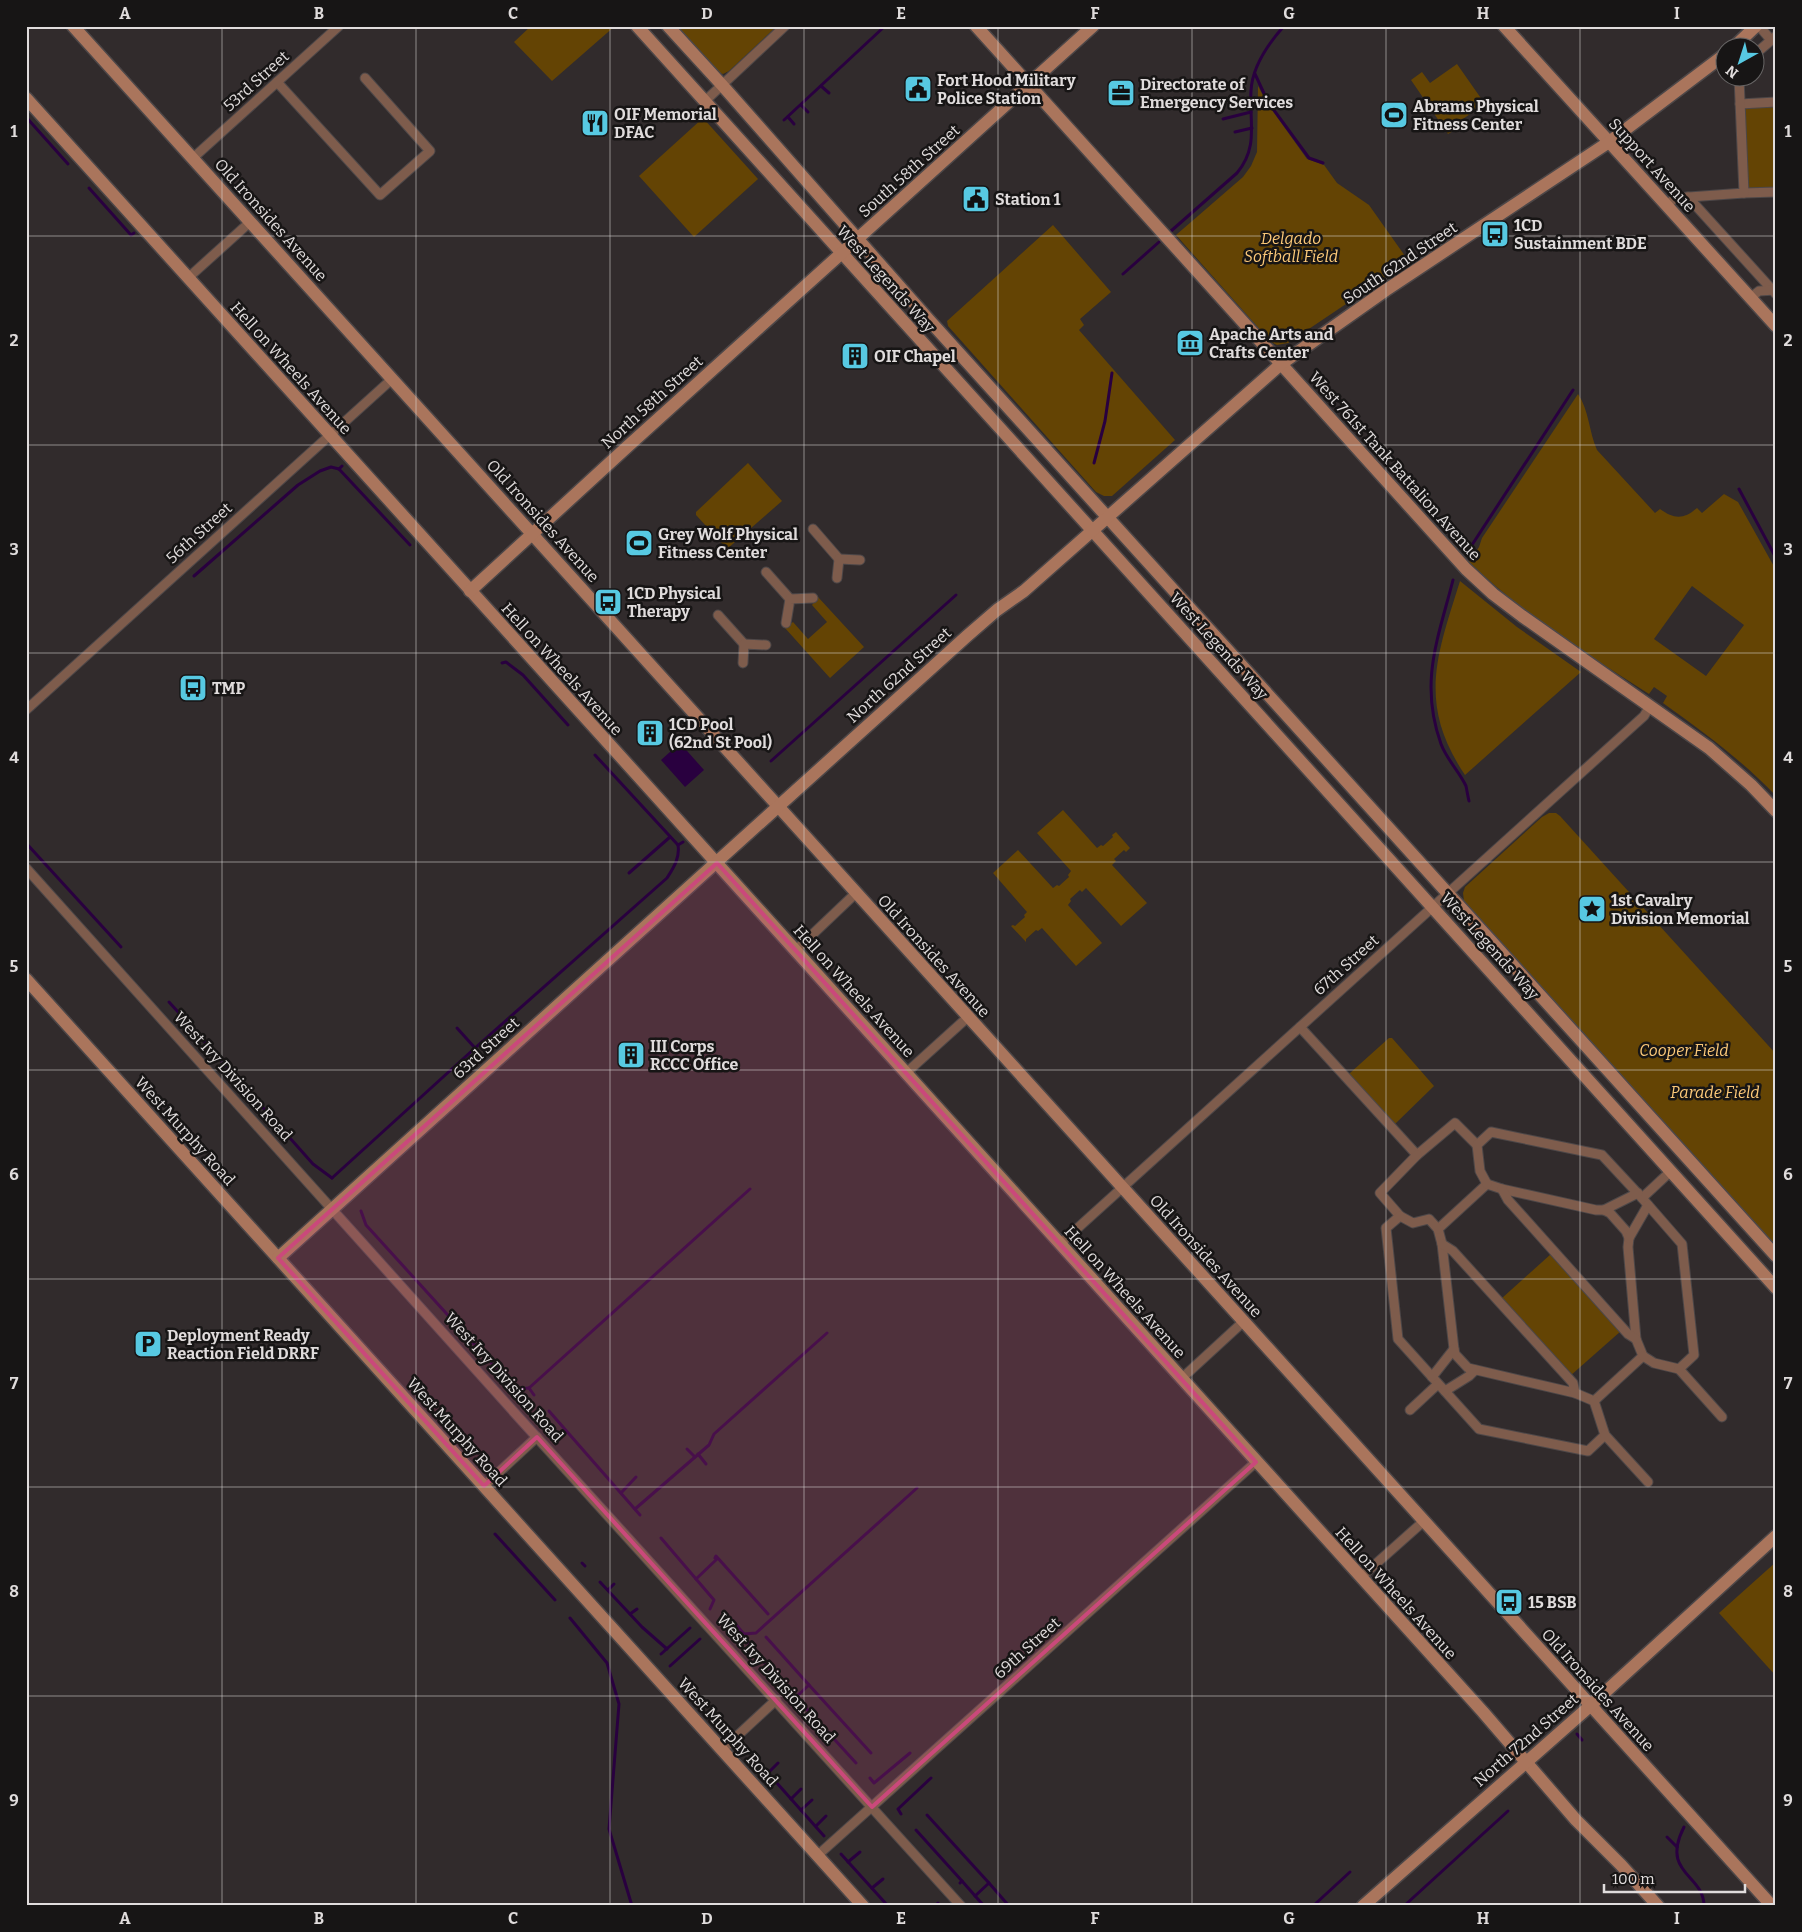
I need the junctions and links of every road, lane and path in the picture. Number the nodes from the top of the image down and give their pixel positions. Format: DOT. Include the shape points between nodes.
graph roads {
  1 [pos="73,26"];
  2 [pos="339,26"];
  3 [pos="637,26"];
  4 [pos="668,26"];
  5 [pos="785,26"];
  6 [pos="976,26"];
  7 [pos="1094,26"];
  8 [pos="1504,26"];
  9 [pos="1758,26"];
  10 [pos="1744,38"];
  11 [pos="1774,38"];
  12 [pos="1764,46"];
  13 [pos="1714,63"];
  14 [pos="365,78"];
  15 [pos="278,82"];
  16 [pos="722,85"];
  17 [pos="1029,85"];
  18 [pos="1739,88"];
  19 [pos="26,98"];
  20 [pos="705,101"];
  21 [pos="1776,102"];
  22 [pos="1740,104"];
  23 [pos="1609,142"];
  24 [pos="193,158"];
  25 [pos="1776,192"];
  26 [pos="1744,193"];
  27 [pos="1688,197"];
  28 [pos="1666,206"];
  29 [pos="250,222"];
  30 [pos="858,240"];
  31 [pos="842,254"];
  32 [pos="188,278"];
  33 [pos="1775,291"];
  34 [pos="1750,298"];
  35 [pos="1776,326"];
  36 [pos="1280,364"];
  37 [pos="392,379"];
  38 [pos="330,435"];
  39 [pos="1108,516"];
  40 [pos="813,529"];
  41 [pos="1093,530"];
  42 [pos="532,533"];
  43 [pos="839,559"];
  44 [pos="860,560"];
  45 [pos="766,572"];
  46 [pos="837,578"];
  47 [pos="470,591"];
  48 [pos="813,598"];
  49 [pos="790,599"];
  50 [pos="718,615"];
  51 [pos="786,623"];
  52 [pos="744,644"];
  53 [pos="766,646"];
  54 [pos="743,663"];
  55 [pos="1650,706"];
  56 [pos="26,710"];
  57 [pos="778,807"];
  58 [pos="1776,811"];
  59 [pos="717,863"];
  60 [pos="26,868"];
  61 [pos="856,893"];
  62 [pos="1448,893"];
  63 [pos="1432,907"];
  64 [pos="795,951"];
  65 [pos="26,979"];
  66 [pos="968,1017"];
  67 [pos="1300,1026"];
  68 [pos="906,1073"];
  69 [pos="1477,1145"];
  70 [pos="1417,1155"];
  71 [pos="1671,1171"];
  72 [pos="1487,1184"];
  73 [pos="1123,1188"];
  74 [pos="1502,1189"];
  75 [pos="1642,1199"];
  76 [pos="333,1208"];
  77 [pos="1604,1210"];
  78 [pos="1400,1216"];
  79 [pos="1438,1229"];
  80 [pos="1629,1238"];
  81 [pos="1060,1244"];
  82 [pos="1442,1244"];
  83 [pos="1776,1256"];
  84 [pos="278,1258"];
  85 [pos="1776,1288"];
  86 [pos="1243,1322"];
  87 [pos="1636,1339"];
  88 [pos="1454,1349"];
  89 [pos="1643,1356"];
  90 [pos="1475,1370"];
  91 [pos="1679,1370"];
  92 [pos="1181,1379"];
  93 [pos="1435,1380"];
  94 [pos="1444,1391"];
  95 [pos="1575,1393"];
  96 [pos="1594,1401"];
  97 [pos="1410,1410"];
  98 [pos="1722,1416"];
  99 [pos="1605,1435"];
  100 [pos="537,1437"];
  101 [pos="1256,1462"];
  102 [pos="1648,1482"];
  103 [pos="484,1486"];
  104 [pos="1424,1521"];
  105 [pos="1776,1536"];
  106 [pos="1361,1577"];
  107 [pos="776,1700"];
  108 [pos="1590,1706"];
  109 [pos="722,1750"];
  110 [pos="1526,1761"];
  111 [pos="872,1807"];
  112 [pos="818,1856"];
  113 [pos="863,1906"];
  114 [pos="961,1906"];
  115 [pos="1363,1906"];
  116 [pos="1658,1906"];
  117 [pos="1772,1906"];
  1 -- 24 [label="street, Old Ironsides Avenue"];
  2 -- 15 [label="street, 53rd Street"];
  3 -- 20 [label="street, West Legends Way"];
  4 -- 16 [label="street, West Legends Way"];
  5 -- 16 [label="street"];
  6 -- 17 [label="street, West 761st Tank Battalion Avenue"];
  7 -- 17 [label="street, South 58th Street"];
  8 -- 23 [label="street, Support Avenue"];
  9 -- 10 [label="street"];
  9 -- 11 [label="street"];
  11 -- 12 [label="street"];
  13 -- 23 [label="street, South 62nd Street"];
  14 -- 15 [label="street" via="430,151 380,195"];
  15 -- 24 [label="street, 53rd Street"];
  16 -- 20 [label="street"];
  16 -- 30 [label="street, West Legends Way"];
  17 -- 30 [label="street, South 58th Street"];
  17 -- 36 [label="street, West 761st Tank Battalion Avenue"];
  18 -- 22 [label="street"];
  19 -- 32 [label="street, Hell on Wheels Avenue"];
  20 -- 31 [label="street, West Legends Way"];
  21 -- 22 [label="street"];
  22 -- 26 [label="street"];
  23 -- 28 [label="street, Support Avenue"];
  23 -- 36 [label="street, South 62nd Street"];
  24 -- 29 [label="street, Old Ironsides Avenue"];
  25 -- 26 [label="street"];
  26 -- 27 [label="street"];
  27 -- 28 [label="street" via="1675,198"];
  27 -- 33 [label="street"];
  28 -- 34 [label="street, Support Avenue"];
  29 -- 32 [label="street"];
  29 -- 37 [label="street, Old Ironsides Avenue"];
  30 -- 31 [label="street, North 58th Street"];
  30 -- 39 [label="street, West Legends Way"];
  31 -- 41 [label="street, West Legends Way"];
  31 -- 42 [label="street, North 58th Street"];
  32 -- 38 [label="street, Hell on Wheels Avenue"];
  33 -- 34 [label="street" via="1759,291"];
  34 -- 35 [label="street, Support Avenue"];
  36 -- 39 [label="street, South 62nd Street"];
  36 -- 55 [label="street, West 761st Tank Battalion Avenue" via="1466,569 1493,594"];
  37 -- 38 [label="street, 56th Street"];
  37 -- 42 [label="street, Old Ironsides Avenue"];
  38 -- 47 [label="street, Hell on Wheels Avenue"];
  38 -- 56 [label="street, 56th Street"];
  39 -- 41 [label="street, North 62nd Street"];
  39 -- 62 [label="street, West Legends Way"];
  40 -- 43 [label="street"];
  41 -- 57 [label="street, North 62nd Street" via="967,636"];
  41 -- 63 [label="street, West Legends Way"];
  42 -- 47 [label="street, North 58th Street"];
  42 -- 57 [label="street, Old Ironsides Avenue"];
  43 -- 44 [label="street"];
  43 -- 46 [label="street"];
  45 -- 49 [label="street"];
  47 -- 59 [label="street, Hell on Wheels Avenue"];
  48 -- 49 [label="street"];
  49 -- 51 [label="street"];
  50 -- 52 [label="street"];
  52 -- 53 [label="street"];
  52 -- 54 [label="street"];
  55 -- 58 [label="street, West 761st Tank Battalion Avenue" via="1722,759"];
  55 -- 62 [label="street, 67th Street" via="1644,716"];
  57 -- 59 [label="street, North 62nd Street"];
  57 -- 61 [label="street, Old Ironsides Avenue"];
  59 -- 64 [label="street, Hell on Wheels Avenue"];
  59 -- 76 [label="street, 63rd Street"];
  60 -- 76 [label="street, West Ivy Division Road"];
  61 -- 64 [label="street"];
  61 -- 66 [label="street, Old Ironsides Avenue"];
  62 -- 63 [label="street, 67th Street"];
  62 -- 83 [label="street, West Legends Way"];
  63 -- 67 [label="street, 67th Street"];
  63 -- 71 [label="street, West Legends Way"];
  64 -- 68 [label="street, Hell on Wheels Avenue"];
  65 -- 84 [label="street, West Murphy Road"];
  66 -- 68 [label="street"];
  66 -- 73 [label="street, Old Ironsides Avenue"];
  67 -- 70 [label="street"];
  67 -- 73 [label="street, 67th Street"];
  68 -- 81 [label="street, Hell on Wheels Avenue"];
  69 -- 70 [label="street" via="1455,1123"];
  69 -- 72 [label="street" via="1480,1171"];
  69 -- 75 [label="street" via="1490,1132 1602,1155"];
  70 -- 78 [label="street" via="1380,1193"];
  71 -- 75 [label="street"];
  71 -- 85 [label="street, West Legends Way"];
  72 -- 74 [label="street"];
  72 -- 79 [label="street"];
  73 -- 81 [label="street, 67th Street"];
  73 -- 86 [label="street, Old Ironsides Avenue"];
  74 -- 77 [label="street"];
  74 -- 87 [label="street" via="1508,1200 1621,1327"];
  75 -- 77 [label="street"];
  75 -- 80 [label="street"];
  75 -- 91 [label="street" via="1682,1244 1694,1355"];
  76 -- 84 [label="street, 63rd Street"];
  76 -- 100 [label="street, West Ivy Division Road"];
  77 -- 80 [label="street"];
  78 -- 79 [label="street" via="1413,1222 1429,1219"];
  78 -- 93 [label="street" via="1386,1228 1398,1339"];
  79 -- 82 [label="street"];
  80 -- 87 [label="street"];
  81 -- 92 [label="street, Hell on Wheels Avenue"];
  82 -- 88 [label="street"];
  82 -- 95 [label="street" via="1453,1251 1573,1384"];
  84 -- 103 [label="street, West Murphy Road"];
  86 -- 92 [label="street"];
  86 -- 104 [label="street, Old Ironsides Avenue"];
  87 -- 89 [label="street"];
  88 -- 90 [label="street" via="1468,1368"];
  88 -- 93 [label="street"];
  89 -- 91 [label="street" via="1654,1363"];
  89 -- 96 [label="street"];
  90 -- 94 [label="street"];
  90 -- 95 [label="street"];
  91 -- 98 [label="street"];
  92 -- 101 [label="street, Hell on Wheels Avenue"];
  93 -- 94 [label="street"];
  93 -- 97 [label="street"];
  94 -- 99 [label="street" via="1479,1429 1588,1450"];
  95 -- 96 [label="street"];
  96 -- 99 [label="street"];
  99 -- 102 [label="street"];
  100 -- 103 [label="street"];
  100 -- 107 [label="street, West Ivy Division Road"];
  101 -- 106 [label="street, Hell on Wheels Avenue"];
  101 -- 111 [label="street, 69th Street"];
  103 -- 109 [label="street, West Murphy Road"];
  104 -- 106 [label="street"];
  104 -- 108 [label="street, Old Ironsides Avenue"];
  105 -- 108 [label="street, North 72nd Street"];
  106 -- 110 [label="street, Hell on Wheels Avenue"];
  107 -- 109 [label="street"];
  107 -- 111 [label="street, West Ivy Division Road"];
  108 -- 110 [label="street, North 72nd Street"];
  108 -- 117 [label="street, Old Ironsides Avenue"];
  109 -- 112 [label="street, West Murphy Road"];
  110 -- 115 [label="street, North 72nd Street"];
  110 -- 116 [label="street, Hell on Wheels Avenue" via="1576,1820"];
  111 -- 112 [label="street, 69th Street"];
  111 -- 114 [label="street, West Ivy Division Road"];
  112 -- 113 [label="street, West Murphy Road"];
}
